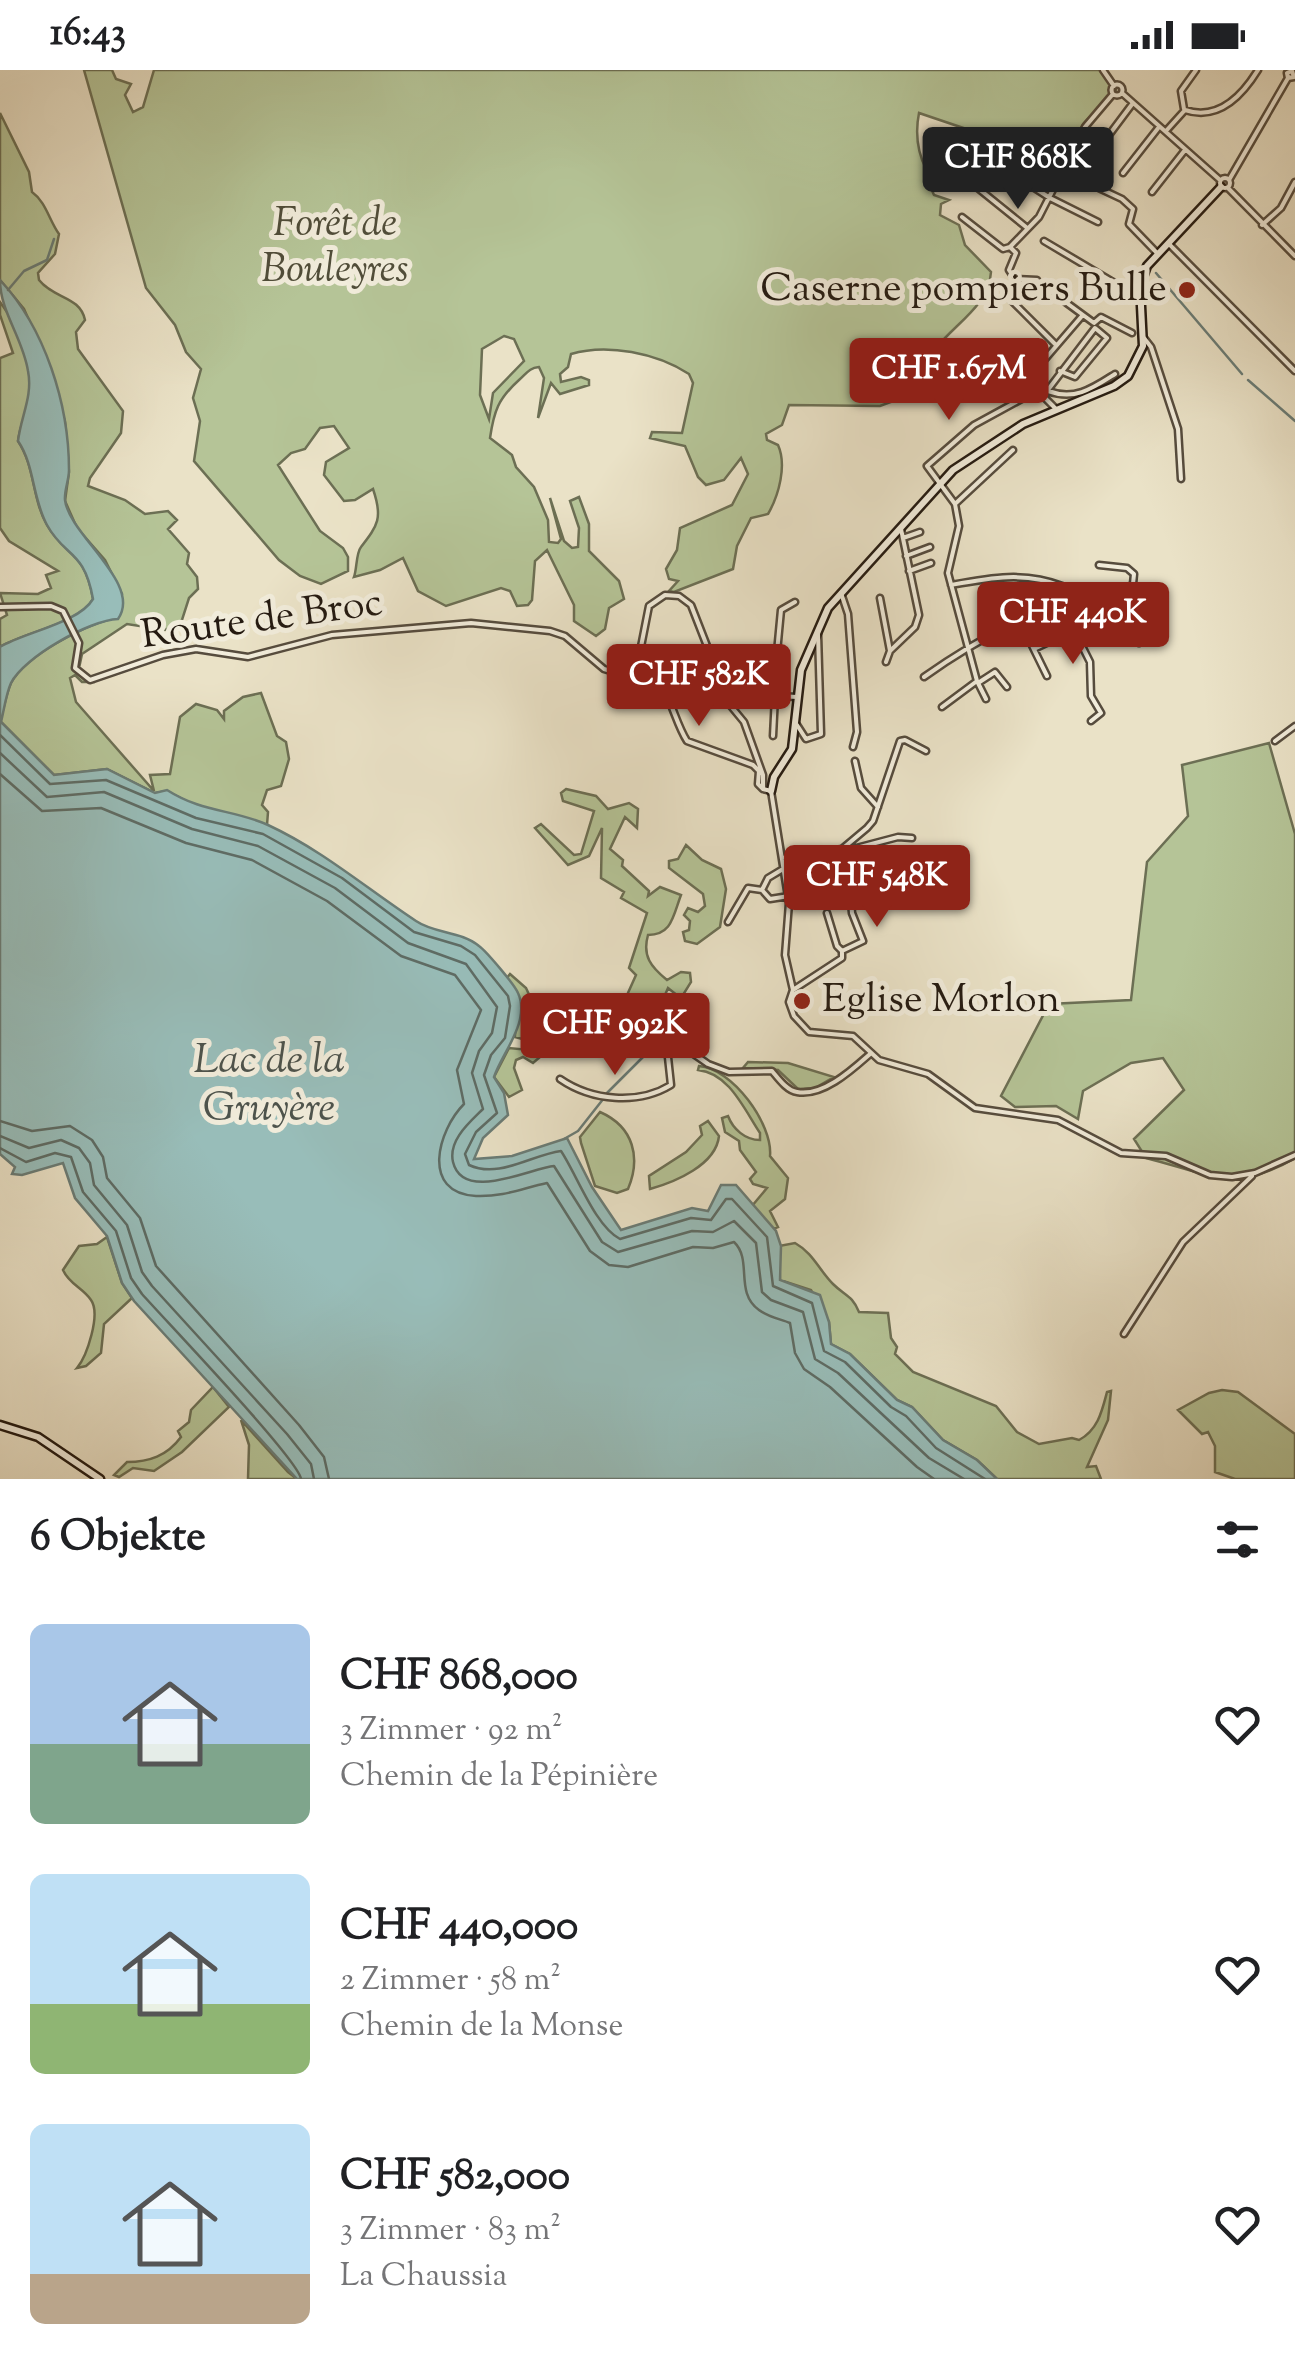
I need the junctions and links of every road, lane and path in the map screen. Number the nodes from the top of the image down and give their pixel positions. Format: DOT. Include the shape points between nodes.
graph roads {
  1 [pos="1103,70"];
  2 [pos="1196,70"];
  3 [pos="1258,70"];
  4 [pos="1290,74"];
  5 [pos="1114,86"];
  6 [pos="1122,93"];
  7 [pos="1114,94"];
  8 [pos="1133,103"];
  9 [pos="1185,110"];
  10 [pos="1159,127"];
  11 [pos="1165,132"];
  12 [pos="931,140"];
  13 [pos="1186,150"];
  14 [pos="1091,158"];
  15 [pos="1123,173"];
  16 [pos="947,176"];
  17 [pos="1073,176"];
  18 [pos="1295,182"];
  19 [pos="1223,185"];
  20 [pos="1152,192"];
  21 [pos="1050,198"];
  22 [pos="962,216"];
  23 [pos="1098,222"];
  24 [pos="1262,225"];
  25 [pos="1026,227"];
  26 [pos="1044,241"];
  27 [pos="1168,242"];
  28 [pos="1010,247"];
  29 [pos="1157,253"];
  30 [pos="1295,256"];
  31 [pos="1037,280"];
  32 [pos="1049,290"];
  33 [pos="1140,298"];
  34 [pos="1010,299"];
  35 [pos="1082,316"];
  36 [pos="1132,333"];
  37 [pos="1144,338"];
  38 [pos="1056,346"];
  39 [pos="1294,366"];
  40 [pos="1060,371"];
  41 [pos="1115,374"];
  42 [pos="1038,390"];
  43 [pos="1046,393"];
  44 [pos="1056,409"];
  45 [pos="1013,450"];
  46 [pos="1181,480"];
  47 [pos="940,484"];
  48 [pos="955,504"];
  49 [pos="920,532"];
  50 [pos="902,534"];
  51 [pos="930,546"];
  52 [pos="906,556"];
  53 [pos="931,563"];
  54 [pos="1100,566"];
  55 [pos="909,571"];
  56 [pos="950,585"];
  57 [pos="841,593"];
  58 [pos="880,598"];
  59 [pos="1062,601"];
  60 [pos="795,602"];
  61 [pos="0,607"];
  62 [pos="1020,621"];
  63 [pos="815,630"];
  64 [pos="1074,630"];
  65 [pos="1139,644"];
  66 [pos="968,646"];
  67 [pos="1034,649"];
  68 [pos="890,650"];
  69 [pos="886,662"];
  70 [pos="637,667"];
  71 [pos="1048,676"];
  72 [pos="924,677"];
  73 [pos="978,682"];
  74 [pos="1007,687"];
  75 [pos="775,696"];
  76 [pos="798,697"];
  77 [pos="986,698"];
  78 [pos="942,707"];
  79 [pos="1091,721"];
  80 [pos="796,724"];
  81 [pos="1295,726"];
  82 [pos="773,736"];
  83 [pos="1275,742"];
  84 [pos="853,747"];
  85 [pos="926,751"];
  86 [pos="855,761"];
  87 [pos="767,790"];
  88 [pos="878,807"];
  89 [pos="912,838"];
  90 [pos="844,850"];
  91 [pos="813,851"];
  92 [pos="782,858"];
  93 [pos="783,869"];
  94 [pos="820,887"];
  95 [pos="762,890"];
  96 [pos="789,896"];
  97 [pos="827,913"];
  98 [pos="728,922"];
  99 [pos="842,950"];
  100 [pos="793,990"];
  101 [pos="870,1054"];
  102 [pos="560,1079"];
  103 [pos="1295,1155"];
  104 [pos="1256,1172"];
  105 [pos="1124,1334"];
  106 [pos="0,1425"];
  107 [pos="100,1479"];
  1 -- 5 [label="street"];
  2 -- 9 [label="street" via="1181,92"];
  3 -- 9 [label="street" via="1232,102 1207,112"];
  4 -- 19 [label="street"];
  5 -- 6 [label="street"];
  5 -- 7 [label="street"];
  6 -- 7 [label="street"];
  6 -- 8 [label="street"];
  7 -- 21 [label="street" via="1086,127"];
  8 -- 10 [label="street"];
  8 -- 14 [label="street"];
  9 -- 11 [label="street"];
  10 -- 11 [label="street"];
  10 -- 15 [label="street"];
  11 -- 13 [label="street"];
  12 -- 21 [label="street" via="984,155"];
  13 -- 19 [label="street"];
  13 -- 20 [label="street"];
  16 -- 25 [label="street" via="974,185"];
  17 -- 29 [label="street" via="1133,210 1129,224"];
  18 -- 24 [label="street"];
  19 -- 24 [label="street"];
  19 -- 27 [label="street"];
  21 -- 23 [label="street"];
  21 -- 25 [label="street"];
  22 -- 28 [label="street" via="1003,249"];
  24 -- 30 [label="street"];
  25 -- 28 [label="street"];
  26 -- 33 [label="street"];
  27 -- 29 [label="street"];
  27 -- 39 [label="street"];
  28 -- 31 [label="street" via="1016,253 1009,270 1016,279"];
  29 -- 33 [label="street" via="1144,272"];
  32 -- 35 [label="street"];
  33 -- 37 [label="street"];
  34 -- 38 [label="street"];
  35 -- 36 [label="street"];
  35 -- 38 [label="street"];
  37 -- 44 [label="street" via="1139,360 1121,382"];
  37 -- 46 [label="street" via="1178,429"];
  38 -- 42 [label="street" via="1027,380"];
  40 -- 40 [label="street" via="1095,328 1107,338 1075,377"];
  40 -- 43 [label="street"];
  41 -- 43 [label="street" via="1073,395"];
  42 -- 43 [label="street"];
  42 -- 47 [label="street" via="942,450 927,466"];
  43 -- 44 [label="street"];
  44 -- 47 [label="street" via="997,439"];
  45 -- 48 [label="street"];
  47 -- 48 [label="street"];
  47 -- 50 [label="street"];
  48 -- 56 [label="street" via="959,526"];
  49 -- 50 [label="street"];
  50 -- 52 [label="street"];
  50 -- 57 [label="street"];
  51 -- 52 [label="street"];
  52 -- 55 [label="street"];
  53 -- 55 [label="street"];
  54 -- 59 [label="street" via="1128,568 1132,584"];
  55 -- 68 [label="street" via="918,615 915,627"];
  56 -- 59 [label="street" via="1009,574 1062,586"];
  56 -- 66 [label="street"];
  57 -- 63 [label="street"];
  57 -- 84 [label="street" via="850,632"];
  58 -- 68 [label="street"];
  59 -- 62 [label="street"];
  59 -- 64 [label="street"];
  60 -- 75 [label="street" via="780,610"];
  61 -- 70 [label="street, Route de Broc" via="51,606 66,614 78,640 74,666 90,680 196,649 252,657 332,635 471,624 550,630 613,673"];
  62 -- 66 [label="street"];
  62 -- 67 [label="street"];
  63 -- 76 [label="street"];
  63 -- 80 [label="street" via="821,734 806,740"];
  64 -- 65 [label="street" via="1086,622 1132,622 1130,639"];
  64 -- 67 [label="street"];
  64 -- 79 [label="street" via="1090,662 1089,686 1101,713"];
  66 -- 72 [label="street"];
  66 -- 73 [label="street"];
  67 -- 71 [label="street"];
  68 -- 69 [label="street"];
  70 -- 87 [label="street" via="648,670 666,695 687,741 753,764 758,784"];
  70 -- 87 [label="street" via="649,606 664,595 686,600 730,705 744,722"];
  73 -- 74 [label="street" via="996,672"];
  73 -- 77 [label="street"];
  73 -- 78 [label="street"];
  75 -- 76 [label="street"];
  75 -- 82 [label="street"];
  76 -- 80 [label="street"];
  80 -- 87 [label="street" via="792,748"];
  81 -- 83 [label="street"];
  85 -- 88 [label="street" via="900,741"];
  86 -- 88 [label="street" via="861,788"];
  87 -- 92 [label="street"];
  88 -- 90 [label="street"];
  89 -- 90 [label="street"];
  90 -- 91 [label="street"];
  90 -- 99 [label="street" via="852,913 863,940"];
  91 -- 92 [label="street"];
  91 -- 94 [label="street" via="823,874"];
  92 -- 93 [label="street"];
  93 -- 95 [label="street"];
  93 -- 96 [label="street"];
  95 -- 96 [label="street" via="770,898"];
  95 -- 98 [label="street" via="748,888"];
  96 -- 100 [label="street" via="786,963"];
  97 -- 99 [label="street"];
  99 -- 100 [label="street" via="842,958"];
  100 -- 101 [label="street" via="794,1016 809,1032 853,1036"];
  101 -- 102 [label="street" via="832,1082 800,1093 772,1071 729,1072 678,1043 667,1048 671,1085 642,1099 599,1096"];
  101 -- 104 [label="street" via="889,1066 928,1074 975,1108 1058,1120 1114,1150 1166,1156 1219,1177"];
  103 -- 104 [label="street"];
  104 -- 105 [label="street" via="1183,1242"];
  106 -- 107 [label="street" via="49,1443"];
}
